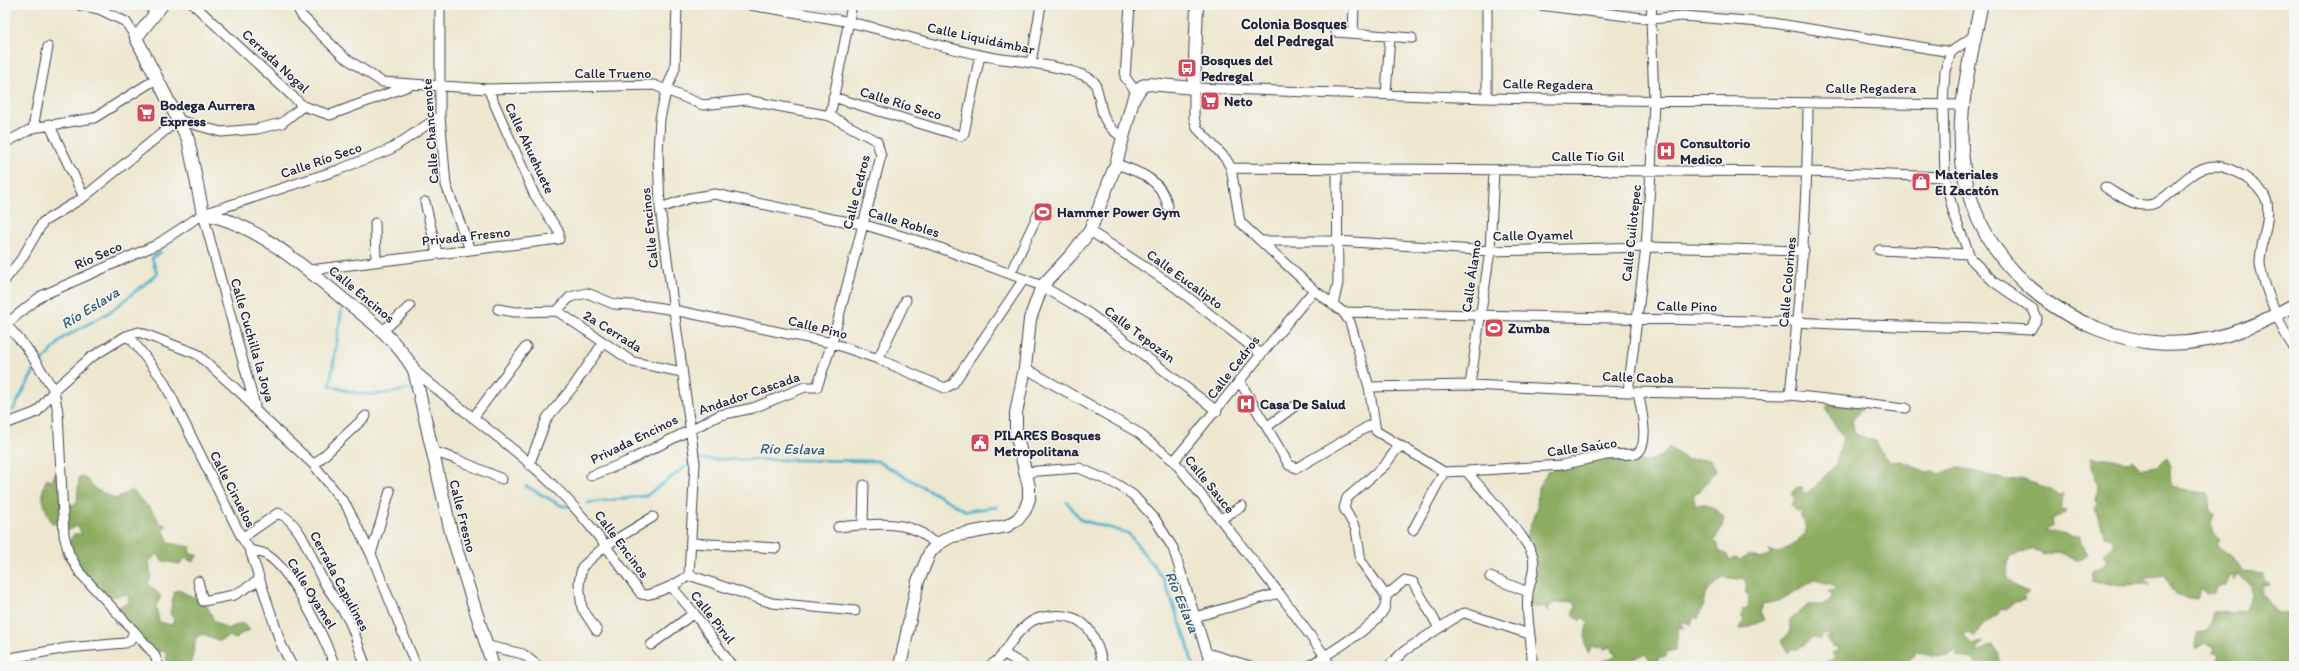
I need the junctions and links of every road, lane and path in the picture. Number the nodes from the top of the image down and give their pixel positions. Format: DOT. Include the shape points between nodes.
graph roads {
  1 [pos="78,5"];
  2 [pos="194,5"];
  3 [pos="296,5"];
  4 [pos="440,5"];
  5 [pos="677,5"];
  6 [pos="750,5"];
  7 [pos="852,5"];
  8 [pos="1041,5"];
  9 [pos="1130,5"];
  10 [pos="1197,5"];
  11 [pos="1354,5"];
  12 [pos="1487,5"];
  13 [pos="1539,5"];
  14 [pos="1652,5"];
  15 [pos="1981,5"];
  16 [pos="155,8"];
  17 [pos="1651,19"];
  18 [pos="848,22"];
  19 [pos="1336,32"];
  20 [pos="1353,33"];
  21 [pos="1975,35"];
  22 [pos="1390,36"];
  23 [pos="136,38"];
  24 [pos="1412,38"];
  25 [pos="48,47"];
  26 [pos="1951,52"];
  27 [pos="980,55"];
  28 [pos="1031,63"];
  29 [pos="156,79"];
  30 [pos="412,84"];
  31 [pos="439,85"];
  32 [pos="1194,88"];
  33 [pos="488,89"];
  34 [pos="666,91"];
  35 [pos="1136,92"];
  36 [pos="1386,94"];
  37 [pos="834,97"];
  38 [pos="1487,98"];
  39 [pos="1654,100"];
  40 [pos="1808,103"];
  41 [pos="1943,104"];
  42 [pos="1962,105"];
  43 [pos="303,106"];
  44 [pos="440,116"];
  45 [pos="830,116"];
  46 [pos="178,120"];
  47 [pos="49,124"];
  48 [pos="33,128"];
  49 [pos="1122,137"];
  50 [pos="5,143"];
  51 [pos="1116,164"];
  52 [pos="1231,168"];
  53 [pos="1338,169"];
  54 [pos="1494,170"];
  55 [pos="1651,170"];
  56 [pos="1808,172"];
  57 [pos="1945,177"];
  58 [pos="2105,187"];
  59 [pos="84,197"];
  60 [pos="425,202"];
  61 [pos="1168,206"];
  62 [pos="660,208"];
  63 [pos="1041,208"];
  64 [pos="203,214"];
  65 [pos="375,224"];
  66 [pos="862,224"];
  67 [pos="1090,231"];
  68 [pos="559,239"];
  69 [pos="1262,241"];
  70 [pos="1338,241"];
  71 [pos="1646,247"];
  72 [pos="470,250"];
  73 [pos="1804,250"];
  74 [pos="1879,250"];
  75 [pos="1490,251"];
  76 [pos="437,253"];
  77 [pos="1969,254"];
  78 [pos="376,261"];
  79 [pos="310,270"];
  80 [pos="1010,274"];
  81 [pos="1024,279"];
  82 [pos="5,280"];
  83 [pos="1042,286"];
  84 [pos="1314,290"];
  85 [pos="906,300"];
  86 [pos="1333,305"];
  87 [pos="2294,305"];
  88 [pos="410,306"];
  89 [pos="498,309"];
  90 [pos="674,310"];
  91 [pos="557,311"];
  92 [pos="1343,312"];
  93 [pos="2277,315"];
  94 [pos="1480,316"];
  95 [pos="1636,319"];
  96 [pos="1797,322"];
  97 [pos="6,324"];
  98 [pos="384,330"];
  99 [pos="126,336"];
  100 [pos="603,343"];
  101 [pos="832,343"];
  102 [pos="526,347"];
  103 [pos="2294,347"];
  104 [pos="1261,354"];
  105 [pos="878,360"];
  106 [pos="1025,368"];
  107 [pos="414,370"];
  108 [pos="682,372"];
  109 [pos="1239,380"];
  110 [pos="1470,385"];
  111 [pos="817,387"];
  112 [pos="1369,387"];
  113 [pos="54,390"];
  114 [pos="1628,392"];
  115 [pos="1638,392"];
  116 [pos="1790,395"];
  117 [pos="1295,406"];
  118 [pos="1906,408"];
  119 [pos="256,411"];
  120 [pos="1217,411"];
  121 [pos="366,416"];
  122 [pos="473,418"];
  123 [pos="1374,423"];
  124 [pos="5,424"];
  125 [pos="1268,426"];
  126 [pos="690,428"];
  127 [pos="1399,446"];
  128 [pos="432,452"];
  129 [pos="1174,461"];
  130 [pos="529,464"];
  131 [pos="314,465"];
  132 [pos="1466,471"];
  133 [pos="1025,472"];
  134 [pos="1444,472"];
  135 [pos="591,476"];
  136 [pos="502,479"];
  137 [pos="864,485"];
  138 [pos="390,491"];
  139 [pos="1242,506"];
  140 [pos="653,517"];
  141 [pos="1221,519"];
  142 [pos="864,524"];
  143 [pos="838,526"];
  144 [pos="1413,530"];
  145 [pos="242,538"];
  146 [pos="692,543"];
  147 [pos="938,544"];
  148 [pos="605,546"];
  149 [pos="776,548"];
  150 [pos="250,550"];
  151 [pos="372,554"];
  152 [pos="689,575"];
  153 [pos="1490,577"];
  154 [pos="260,580"];
  155 [pos="198,581"];
  156 [pos="671,586"];
  157 [pos="1528,592"];
  158 [pos="1279,593"];
  159 [pos="1386,596"];
  160 [pos="855,611"];
  161 [pos="694,613"];
  162 [pos="1195,617"];
  163 [pos="1439,628"];
  164 [pos="134,631"];
  165 [pos="597,631"];
  166 [pos="1529,634"];
  167 [pos="651,645"];
  168 [pos="488,646"];
  169 [pos="1003,653"];
  170 [pos="1207,653"];
  171 [pos="1325,656"];
  172 [pos="5,659"];
  173 [pos="159,666"];
  174 [pos="292,666"];
  175 [pos="335,666"];
  176 [pos="366,666"];
  177 [pos="416,666"];
  178 [pos="493,666"];
  179 [pos="538,666"];
  180 [pos="732,666"];
  181 [pos="900,666"];
  182 [pos="989,666"];
  183 [pos="1022,666"];
  184 [pos="1103,666"];
  185 [pos="1211,666"];
  186 [pos="1250,666"];
  187 [pos="1309,666"];
  188 [pos="1330,666"];
  189 [pos="1389,666"];
  190 [pos="1532,666"];
  1 -- 23 [label="street" via="99,9 126,22"];
  2 -- 43 [label="street, Cerrada Nogal"];
  3 -- 30 [label="street, Calle Trueno" via="302,16 344,58 382,82"];
  4 -- 31 [label="street, Calle Chancenote"];
  5 -- 34 [label="street, Calle Encinos" via="675,68"];
  6 -- 18 [label="street, Calle Liquidámbar"];
  7 -- 18 [label="street"];
  8 -- 28 [label="street"];
  9 -- 35 [label="street" via="1125,77"];
  10 -- 32 [label="street"];
  11 -- 20 [label="street"];
  12 -- 38 [label="street"];
  13 -- 17 [label="street"];
  14 -- 17 [label="street, Calle Cuilotepec"];
  15 -- 21 [label="main road"];
  16 -- 23 [label="street"];
  17 -- 26 [label="street" via="1682,16 1772,23"];
  17 -- 39 [label="street, Calle Cuilotepec"];
  18 -- 27 [label="street, Calle Liquidámbar"];
  18 -- 37 [label="street"];
  19 -- 20 [label="street"];
  20 -- 22 [label="street"];
  21 -- 26 [label="street"];
  21 -- 42 [label="main road"];
  22 -- 24 [label="street"];
  22 -- 36 [label="street"];
  23 -- 29 [label="street"];
  25 -- 48 [label="street"];
  26 -- 41 [label="street" via="1945,71"];
  27 -- 28 [label="street, Calle Liquidámbar"];
  27 -- 37 [label="street, Calle Río Seco" via="964,133 961,136"];
  28 -- 49 [label="street, Calle Liquidámbar" via="1092,79 1098,91 1102,118 1111,130"];
  29 -- 46 [label="street"];
  29 -- 47 [label="street" via="94,118"];
  30 -- 31 [label="street, Calle Trueno"];
  30 -- 43 [label="street" via="330,115"];
  31 -- 33 [label="street, Calle Trueno"];
  31 -- 44 [label="street, Calle Chancenote"];
  32 -- 35 [label="street, Calle Regadera" via="1149,84"];
  32 -- 36 [label="street, Calle Regadera"];
  32 -- 52 [label="street" via="1194,118 1197,128 1226,159"];
  33 -- 34 [label="street, Calle Trueno" via="636,84 654,85"];
  33 -- 68 [label="street, Calle Ahuehuete" via="522,170 559,232"];
  34 -- 45 [label="street, Calle Trueno" via="703,105 746,100"];
  34 -- 62 [label="street, Calle Encinos" via="660,119"];
  35 -- 49 [label="street"];
  36 -- 38 [label="street, Calle Regadera"];
  37 -- 45 [label="street"];
  38 -- 39 [label="street, Calle Regadera"];
  39 -- 40 [label="street, Calle Regadera"];
  39 -- 55 [label="street, Calle Cuilotepec"];
  40 -- 41 [label="street, Calle Regadera"];
  40 -- 56 [label="street, Calle Colorines"];
  41 -- 42 [label="street, Calle Regadera"];
  41 -- 57 [label="street"];
  42 -- 93 [label="main road" via="1961,154 1967,190 1978,222 1993,248 2017,276 2065,313 2123,338 2159,343 2222,337"];
  43 -- 46 [label="street" via="282,123 257,129 221,132"];
  44 -- 64 [label="street, Calle Río Seco" via="391,149 338,170"];
  44 -- 72 [label="street, Calle Chancenote" via="446,185"];
  45 -- 66 [label="street, Calle Cedros" via="877,141 880,148 881,156"];
  46 -- 59 [label="street"];
  46 -- 64 [label="street" via="188,139"];
  47 -- 48 [label="street"];
  47 -- 59 [label="street"];
  48 -- 50 [label="street"];
  49 -- 51 [label="street"];
  51 -- 61 [label="street" via="1134,170 1153,181 1165,194"];
  51 -- 67 [label="street"];
  52 -- 53 [label="street, Calle Tío Gil"];
  52 -- 69 [label="street" via="1240,222"];
  53 -- 54 [label="street, Calle Tío Gil"];
  53 -- 70 [label="street"];
  54 -- 55 [label="street, Calle Tío Gil"];
  54 -- 75 [label="street, Calle Álamo"];
  55 -- 56 [label="street, Calle Tío Gil"];
  55 -- 71 [label="street, Calle Cuilotepec"];
  56 -- 57 [label="street, Calle Tío Gil"];
  56 -- 73 [label="street, Calle Colorines"];
  57 -- 77 [label="street" via="1954,215"];
  58 -- 93 [label="street" via="2135,204 2152,204 2192,173 2205,166 2218,165 2237,172 2256,184 2268,200 2260,262"];
  59 -- 82 [label="street" via="43,222 22,258"];
  60 -- 76 [label="street"];
  62 -- 66 [label="street, Calle Robles" via="690,198 715,194"];
  62 -- 90 [label="street, Calle Encinos"];
  63 -- 80 [label="street"];
  64 -- 79 [label="street, Calle Encinos" via="222,217 244,228"];
  64 -- 97 [label="street, Río Seco" via="156,245 42,296"];
  64 -- 119 [label="street, Calle Cuchilla la Joya"];
  65 -- 78 [label="street"];
  66 -- 80 [label="street, Calle Robles" via="935,246"];
  66 -- 101 [label="street, Calle Cedros"];
  67 -- 83 [label="street"];
  67 -- 104 [label="street, Calle Eucalipto" via="1186,295"];
  68 -- 72 [label="street, Privada Fresno"];
  69 -- 70 [label="street, Calle Oyamel"];
  69 -- 84 [label="street"];
  70 -- 75 [label="street, Calle Oyamel"];
  70 -- 86 [label="street" via="1338,283"];
  71 -- 73 [label="street, Calle Oyamel"];
  71 -- 75 [label="street, Calle Oyamel"];
  71 -- 95 [label="street, Calle Cuilotepec"];
  72 -- 76 [label="street, Privada Fresno"];
  73 -- 96 [label="street, Calle Colorines"];
  74 -- 77 [label="street"];
  75 -- 94 [label="street, Calle Álamo"];
  76 -- 78 [label="street, Privada Fresno"];
  77 -- 96 [label="street, Calle Pino" via="1994,282 2033,309 2037,319 2030,330"];
  78 -- 79 [label="street, Privada Fresno"];
  79 -- 98 [label="street, Calle Encinos"];
  80 -- 81 [label="street, Calle Robles"];
  81 -- 83 [label="street, Calle Robles"];
  81 -- 105 [label="street, Calle Pino" via="950,387 945,388"];
  83 -- 106 [label="street" via="1030,319"];
  83 -- 120 [label="street, Calle Tepozán" via="1090,314"];
  84 -- 86 [label="street"];
  84 -- 104 [label="street, Calle Cedros"];
  85 -- 105 [label="street"];
  86 -- 92 [label="street"];
  87 -- 93 [label="main road"];
  88 -- 98 [label="street"];
  89 -- 91 [label="street" via="515,312"];
  90 -- 91 [label="street, Calle Pino" via="614,304 587,293 570,297"];
  90 -- 101 [label="street, Calle Pino"];
  90 -- 108 [label="street, Calle Encinos"];
  91 -- 100 [label="street, 2a Cerrada"];
  92 -- 94 [label="street, Calle Pino"];
  92 -- 112 [label="street" via="1355,334"];
  93 -- 103 [label="street"];
  94 -- 95 [label="street, Calle Pino"];
  94 -- 110 [label="street, Calle Álamo"];
  95 -- 96 [label="street, Calle Pino"];
  95 -- 114 [label="street, Calle Cuilotepec"];
  96 -- 116 [label="street, Calle Colorines"];
  97 -- 113 [label="street" via="26,347"];
  98 -- 107 [label="street, Calle Encinos"];
  99 -- 113 [label="street" via="90,358"];
  99 -- 119 [label="street" via="139,332 197,354 244,396"];
  99 -- 145 [label="street, Calle Ciruelos" via="132,340 162,380"];
  100 -- 108 [label="street, 2a Cerrada" via="633,362"];
  100 -- 130 [label="street" via="573,387 547,418"];
  101 -- 105 [label="street, Calle Pino"];
  101 -- 111 [label="street, Calle Cedros"];
  102 -- 122 [label="street"];
  104 -- 109 [label="street, Calle Cedros"];
  106 -- 129 [label="street, Calle Sauce" via="1137,432"];
  106 -- 133 [label="street" via="1016,413 1016,433"];
  107 -- 122 [label="street, Calle Encinos"];
  107 -- 128 [label="street, Calle Fresno"];
  108 -- 126 [label="street, Calle Encinos"];
  109 -- 120 [label="street, Calle Cedros"];
  109 -- 125 [label="street"];
  110 -- 112 [label="street, Calle Caoba"];
  110 -- 114 [label="street, Calle Caoba"];
  111 -- 126 [label="street, Andador Cascada" via="805,387 753,408 720,415"];
  112 -- 123 [label="street"];
  113 -- 124 [label="street" via="37,412"];
  113 -- 164 [label="street" via="58,413 64,535 68,554 80,572"];
  114 -- 115 [label="street, Calle Caoba"];
  115 -- 116 [label="street, Calle Caoba"];
  115 -- 132 [label="street, Calle Saúco" via="1645,439 1643,447 1636,454 1606,455 1562,465"];
  116 -- 118 [label="street, Calle Caoba"];
  117 -- 125 [label="street"];
  119 -- 131 [label="street, Calle Cuchilla la Joya"];
  120 -- 129 [label="street, Calle Cedros"];
  121 -- 131 [label="street"];
  122 -- 130 [label="street, Calle Encinos"];
  123 -- 125 [label="street" via="1297,468 1289,465"];
  123 -- 127 [label="street" via="1376,431 1382,437"];
  126 -- 135 [label="street, Privada Encinos" via="626,462"];
  126 -- 146 [label="street, Calle Encinos" via="694,459"];
  127 -- 134 [label="street"];
  127 -- 159 [label="street" via="1385,465 1346,498 1344,504 1345,511 1356,529 1361,561"];
  128 -- 136 [label="street" via="456,459"];
  128 -- 168 [label="street, Calle Fresno" via="459,560"];
  129 -- 141 [label="street, Calle Sauce"];
  130 -- 148 [label="street, Calle Encinos" via="559,491"];
  131 -- 151 [label="street, Calle Cuchilla la Joya" via="346,505"];
  132 -- 134 [label="street"];
  132 -- 157 [label="street" via="1521,536 1533,556 1533,575"];
  133 -- 147 [label="street" via="1029,498 1025,510 1018,519 1008,526 952,536"];
  133 -- 162 [label="street" via="1079,468 1118,485 1133,495 1154,519 1173,548"];
  134 -- 144 [label="street"];
  137 -- 142 [label="street"];
  138 -- 151 [label="street"];
  139 -- 141 [label="street"];
  140 -- 148 [label="street"];
  141 -- 158 [label="street, Calle Sauce"];
  142 -- 143 [label="street"];
  142 -- 147 [label="street" via="917,530"];
  145 -- 150 [label="street, Calle Ciruelos"];
  145 -- 176 [label="street, Cerrada Capulines" via="278,513 296,529 324,582 351,624"];
  146 -- 149 [label="street"];
  146 -- 152 [label="street, Calle Encinos"];
  147 -- 181 [label="street" via="930,552 918,581"];
  148 -- 156 [label="street, Calle Encinos" via="641,594 647,595"];
  148 -- 165 [label="street" via="582,566 578,583 582,608"];
  150 -- 154 [label="street, Calle Ciruelos"];
  150 -- 175 [label="street, Calle Oyamel" via="265,554 282,567 322,631"];
  151 -- 177 [label="street, Calle Cuchilla la Joya"];
  152 -- 156 [label="street, Calle Encinos"];
  152 -- 160 [label="street" via="772,603"];
  153 -- 157 [label="street"];
  154 -- 155 [label="street" via="234,594 203,601"];
  154 -- 174 [label="street, Calle Ciruelos" via="281,644"];
  156 -- 161 [label="street, Calle Pirul"];
  157 -- 166 [label="street"];
  158 -- 162 [label="street"];
  158 -- 171 [label="street, Calle Sauce"];
  159 -- 163 [label="street" via="1405,580 1413,582"];
  159 -- 171 [label="street" via="1385,607 1380,615"];
  161 -- 167 [label="street"];
  161 -- 180 [label="street, Calle Pirul"];
  162 -- 170 [label="street"];
  163 -- 166 [label="street" via="1465,613"];
  163 -- 189 [label="street" via="1404,651"];
  164 -- 172 [label="street" via="130,641 125,643 66,648"];
  164 -- 173 [label="street" via="154,654"];
  166 -- 190 [label="street"];
  168 -- 178 [label="street, Calle Fresno"];
  168 -- 179 [label="street" via="523,654"];
  169 -- 182 [label="street" via="996,663"];
  169 -- 183 [label="street"];
  169 -- 184 [label="street" via="1018,633 1035,618 1074,616 1086,626 1098,645"];
  170 -- 185 [label="street"];
  170 -- 186 [label="street"];
  171 -- 187 [label="street"];
  171 -- 188 [label="street, Calle Sauce"];
}
